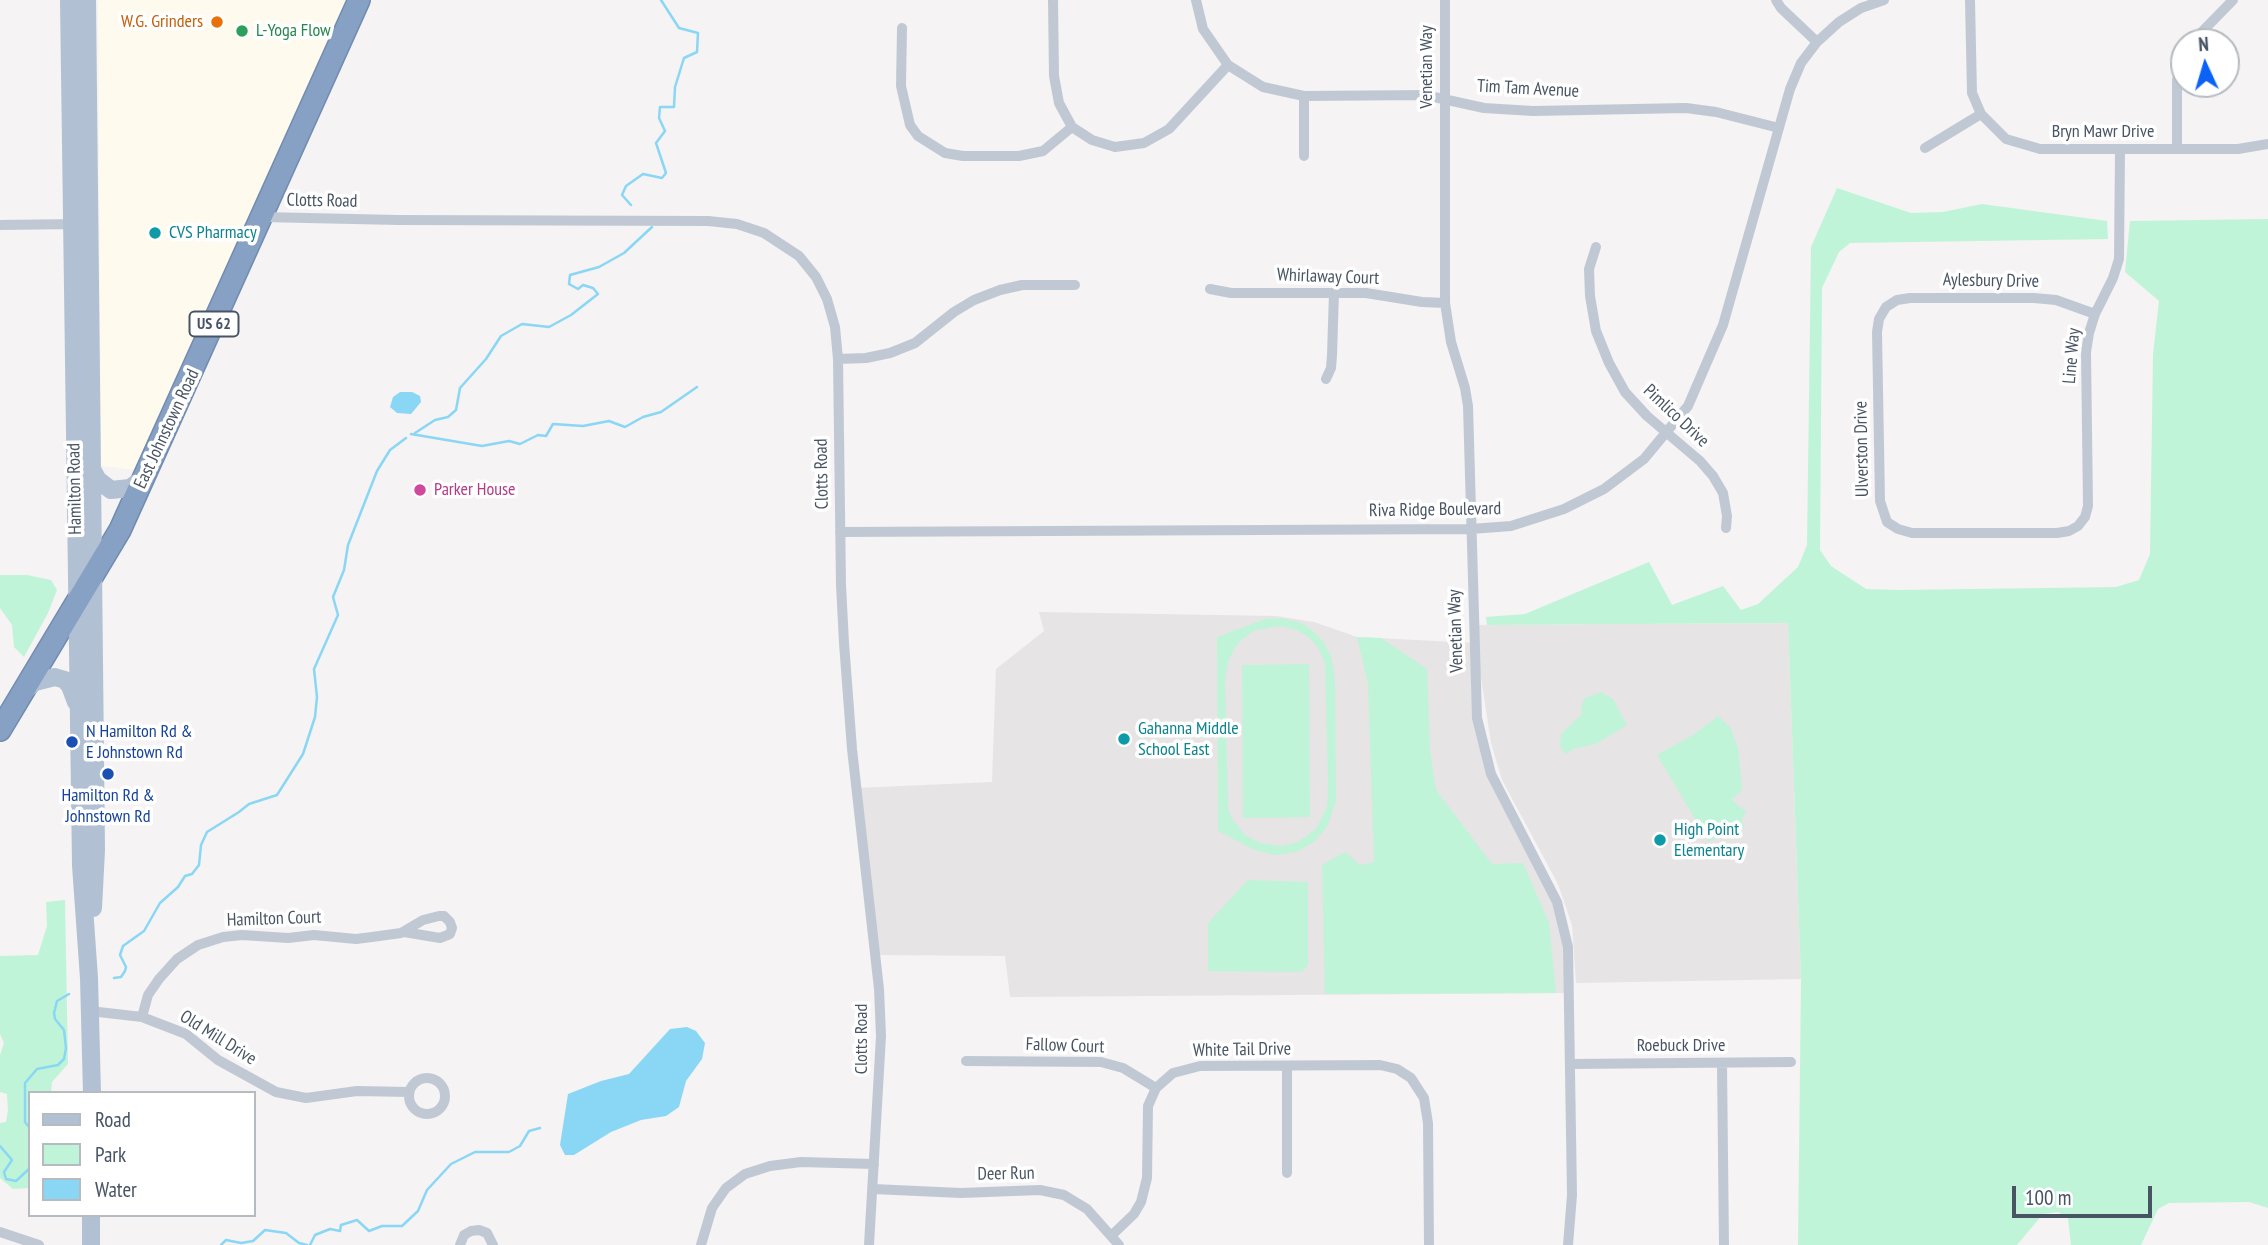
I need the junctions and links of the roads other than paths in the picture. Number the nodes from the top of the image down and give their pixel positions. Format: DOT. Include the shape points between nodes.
graph roads {
  1 [pos="69,0"];
  2 [pos="87,0"];
  3 [pos="359,0"];
  4 [pos="1053,0"];
  5 [pos="1196,0"];
  6 [pos="1445,0"];
  7 [pos="1776,0"];
  8 [pos="1884,0"];
  9 [pos="1970,0"];
  10 [pos="2233,0"];
  11 [pos="902,28"];
  12 [pos="2206,28"];
  13 [pos="1817,42"];
  14 [pos="1227,65"];
  15 [pos="1304,96"];
  16 [pos="1445,98"];
  17 [pos="2177,98"];
  18 [pos="1981,114"];
  19 [pos="1072,127"];
  20 [pos="1779,128"];
  21 [pos="2268,144"];
  22 [pos="1925,148"];
  23 [pos="2120,149"];
  24 [pos="2178,149"];
  25 [pos="1304,156"];
  26 [pos="262,217"];
  27 [pos="80,224"];
  28 [pos="0,225"];
  29 [pos="1596,247"];
  30 [pos="1075,285"];
  31 [pos="1210,289"];
  32 [pos="1334,293"];
  33 [pos="1445,303"];
  34 [pos="1886,307"];
  35 [pos="2095,314"];
  36 [pos="838,359"];
  37 [pos="1326,379"];
  38 [pos="1667,433"];
  39 [pos="93,471"];
  40 [pos="145,477"];
  41 [pos="2078,526"];
  42 [pos="1726,528"];
  43 [pos="1471,529"];
  44 [pos="840,532"];
  45 [pos="94,577"];
  46 [pos="76,605"];
  47 [pos="24,691"];
  48 [pos="78,709"];
  49 [pos="0,730"];
  50 [pos="404,932"];
  51 [pos="89,978"];
  52 [pos="90,1011"];
  53 [pos="142,1017"];
  54 [pos="966,1061"];
  55 [pos="1791,1062"];
  56 [pos="1571,1064"];
  57 [pos="1722,1064"];
  58 [pos="1287,1066"];
  59 [pos="1156,1088"];
  60 [pos="92,1091"];
  61 [pos="410,1092"];
  62 [pos="874,1164"];
  63 [pos="1287,1172"];
  64 [pos="873,1189"];
  65 [pos="91,1217"];
  66 [pos="0,1232"];
  67 [pos="1115,1241"];
  68 [pos="39,1245"];
  69 [pos="91,1245"];
  70 [pos="460,1245"];
  71 [pos="494,1245"];
  72 [pos="701,1245"];
  73 [pos="869,1245"];
  74 [pos="1429,1245"];
  75 [pos="1568,1245"];
  76 [pos="1724,1245"];
  1 -- 27 [label="main road, Hamilton Road"];
  2 -- 27 [label="main road, Hamilton Road"];
  3 -- 26 [label="highway, East Johnstown Road / US 62"];
  4 -- 19 [label="street" via="1054,76 1059,103"];
  5 -- 14 [label="street, Tim Tam Avenue" via="1203,29"];
  6 -- 16 [label="street, Venetian Way"];
  7 -- 13 [label="street"];
  8 -- 13 [label="street, Riva Ridge Boulevard" via="1861,8"];
  9 -- 18 [label="street, Bryn Mawr Drive" via="1972,93"];
  10 -- 12 [label="street"];
  11 -- 19 [label="street" via="901,86 910,125 918,136 945,153 1019,156 1043,151"];
  13 -- 20 [label="street, Riva Ridge Boulevard" via="1797,72"];
  14 -- 15 [label="street, Tim Tam Avenue" via="1263,87"];
  14 -- 19 [label="street" via="1169,129 1144,143 1115,146 1092,140"];
  15 -- 16 [label="street, Tim Tam Avenue"];
  15 -- 25 [label="street"];
  16 -- 20 [label="street, Tim Tam Avenue" via="1485,108 1534,111 1686,108"];
  16 -- 33 [label="street, Venetian Way"];
  17 -- 24 [label="street"];
  18 -- 22 [label="street"];
  18 -- 23 [label="street, Bryn Mawr Drive" via="2006,139 2040,149"];
  20 -- 38 [label="street, Riva Ridge Boulevard" via="1723,325 1688,406"];
  21 -- 24 [label="street, Bryn Mawr Drive"];
  23 -- 24 [label="street, Bryn Mawr Drive"];
  23 -- 35 [label="street, Line Way" via="2119,259"];
  26 -- 36 [label="street, Clotts Road" via="737,224 783,243 816,277 835,327"];
  26 -- 40 [label="highway, East Johnstown Road / US 62"];
  27 -- 28 [label="street"];
  27 -- 39 [label="main road, Hamilton Road"];
  27 -- 46 [label="main road, Hamilton Road"];
  29 -- 38 [label="street, Pimlico Drive" via="1590,296 1596,331 1625,392"];
  30 -- 36 [label="street" via="1022,285 1000,290 954,312 915,343 866,358"];
  31 -- 32 [label="street, Whirlaway Court"];
  32 -- 33 [label="street, Whirlaway Court"];
  32 -- 37 [label="street" via="1331,368"];
  33 -- 43 [label="street, Venetian Way" via="1468,406"];
  34 -- 35 [label="street, Aylesbury Drive" via="1910,298 2034,298 2056,300"];
  34 -- 41 [label="street, Ulverston Drive" via="1877,332 1880,501 1887,522 1912,533 2057,533"];
  35 -- 41 [label="street, Line Way" via="2086,352 2088,506"];
  36 -- 44 [label="street, Clotts Road"];
  38 -- 42 [label="street, Pimlico Drive" via="1713,476 1723,493"];
  38 -- 43 [label="street, Riva Ridge Boulevard" via="1614,482 1564,509 1511,526"];
  39 -- 40 [label="main road" via="111,490 131,488"];
  39 -- 45 [label="main road, Hamilton Road"];
  40 -- 45 [label="highway, East Johnstown Road / US 62"];
  43 -- 44 [label="street, Riva Ridge Boulevard"];
  43 -- 56 [label="street, Venetian Way" via="1477,718 1491,774 1564,924 1570,966"];
  44 -- 62 [label="street, Clotts Road" via="852,749 879,989"];
  45 -- 46 [label="highway, East Johnstown Road / US 62"];
  45 -- 51 [label="main road, Hamilton Road" via="96,850"];
  46 -- 47 [label="highway, East Johnstown Road / US 62"];
  46 -- 48 [label="main road, Hamilton Road"];
  47 -- 48 [label="main road" via="45,678 65,680"];
  47 -- 49 [label="highway, East Johnstown Road / US 62"];
  48 -- 51 [label="main road, Hamilton Road"];
  50 -- 53 [label="street, Hamilton Court" via="356,939 242,935 198,944 159,979 148,995"];
  51 -- 52 [label="main road, Hamilton Road"];
  52 -- 53 [label="street, Old Mill Drive"];
  52 -- 60 [label="main road, Hamilton Road"];
  53 -- 61 [label="street, Old Mill Drive" via="186,1034 218,1060 276,1092 306,1098 356,1091"];
  54 -- 59 [label="street, Fallow Court" via="1101,1062 1123,1068"];
  55 -- 57 [label="street, Roebuck Drive"];
  56 -- 57 [label="street, Roebuck Drive"];
  56 -- 75 [label="street, Venetian Way"];
  57 -- 76 [label="street"];
  58 -- 59 [label="street, White Tail Drive" via="1190,1067 1173,1073"];
  58 -- 63 [label="street"];
  58 -- 74 [label="street, White Tail Drive" via="1380,1065 1396,1069 1419,1087 1427,1110"];
  59 -- 67 [label="street" via="1148,1105 1145,1189"];
  62 -- 64 [label="street, Clotts Road"];
  62 -- 72 [label="street" via="801,1162 745,1174 726,1188 712,1208"];
  64 -- 67 [label="street, Deer Run" via="1040,1190 1064,1195 1087,1209"];
  64 -- 73 [label="street, Clotts Road"];
  65 -- 69 [label="main road"];
  66 -- 68 [label="street"];
  70 -- 71 [label="street" via="464,1235 479,1230"];
}
